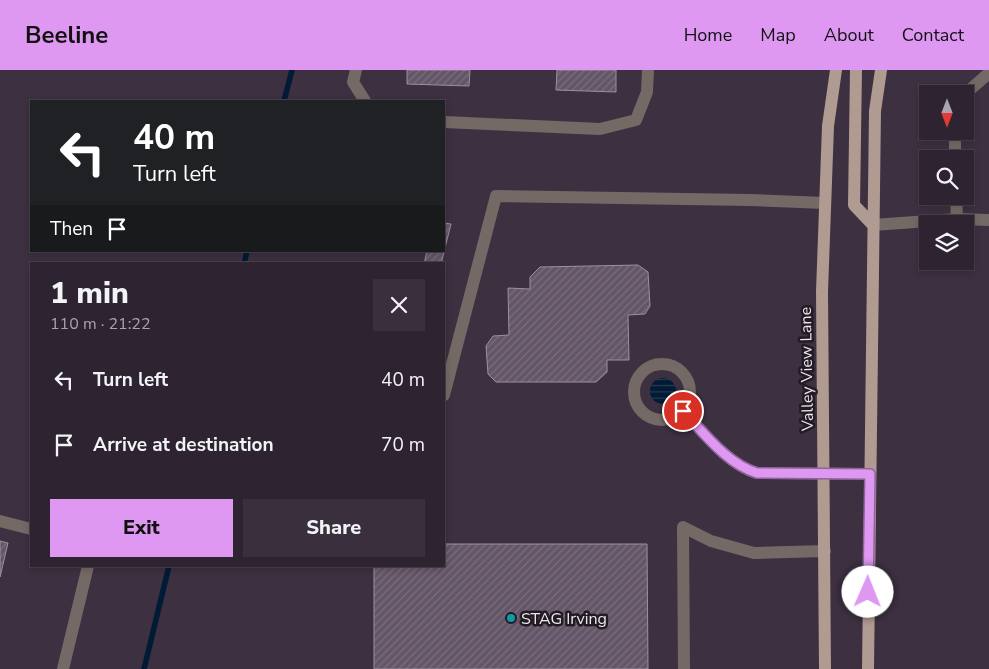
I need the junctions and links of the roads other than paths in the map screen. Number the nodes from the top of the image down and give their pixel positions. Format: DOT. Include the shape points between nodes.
graph roads {
  1 [pos="356,70"];
  2 [pos="648,70"];
  3 [pos="836,70"];
  4 [pos="856,70"];
  5 [pos="881,70"];
  6 [pos="989,73"];
  7 [pos="974,86"];
  8 [pos="364,100"];
  9 [pos="445,122"];
  10 [pos="825,203"];
  11 [pos="974,220"];
  12 [pos="989,220"];
  13 [pos="919,222"];
  14 [pos="873,225"];
  15 [pos="445,391"];
  16 [pos="683,411"];
  17 [pos="823,473"];
  18 [pos="870,474"];
  19 [pos="0,521"];
  20 [pos="30,529"];
  21 [pos="825,551"];
  22 [pos="88,567"];
  23 [pos="63,669"];
  24 [pos="684,669"];
  25 [pos="825,669"];
  26 [pos="868,669"];
  1 -- 8 [label="lane" via="353,82"];
  2 -- 9 [label="lane" via="647,92 636,120 600,128"];
  3 -- 10 [label="main road, Valley View Lane" via="828,126"];
  4 -- 14 [label="main road" via="854,206"];
  5 -- 14 [label="main road" via="875,111"];
  6 -- 7 [label="lane"];
  10 -- 15 [label="lane" via="496,196"];
  10 -- 17 [label="main road, Valley View Lane"];
  11 -- 12 [label="lane"];
  13 -- 14 [label="lane"];
  14 -- 18 [label="main road"];
  16 -- 16 [label="lane" via="665,420 646,415 635,399 636,381 642,373 667,365 682,374 690,392"];
  16 -- 17 [label="lane" via="746,470 757,473"];
  17 -- 18 [label="lane"];
  17 -- 21 [label="main road, Valley View Lane"];
  18 -- 26 [label="main road"];
  19 -- 20 [label="lane"];
  21 -- 24 [label="lane" via="754,553 711,541 683,527"];
  21 -- 25 [label="main road, Valley View Lane"];
  22 -- 23 [label="lane"];
}
